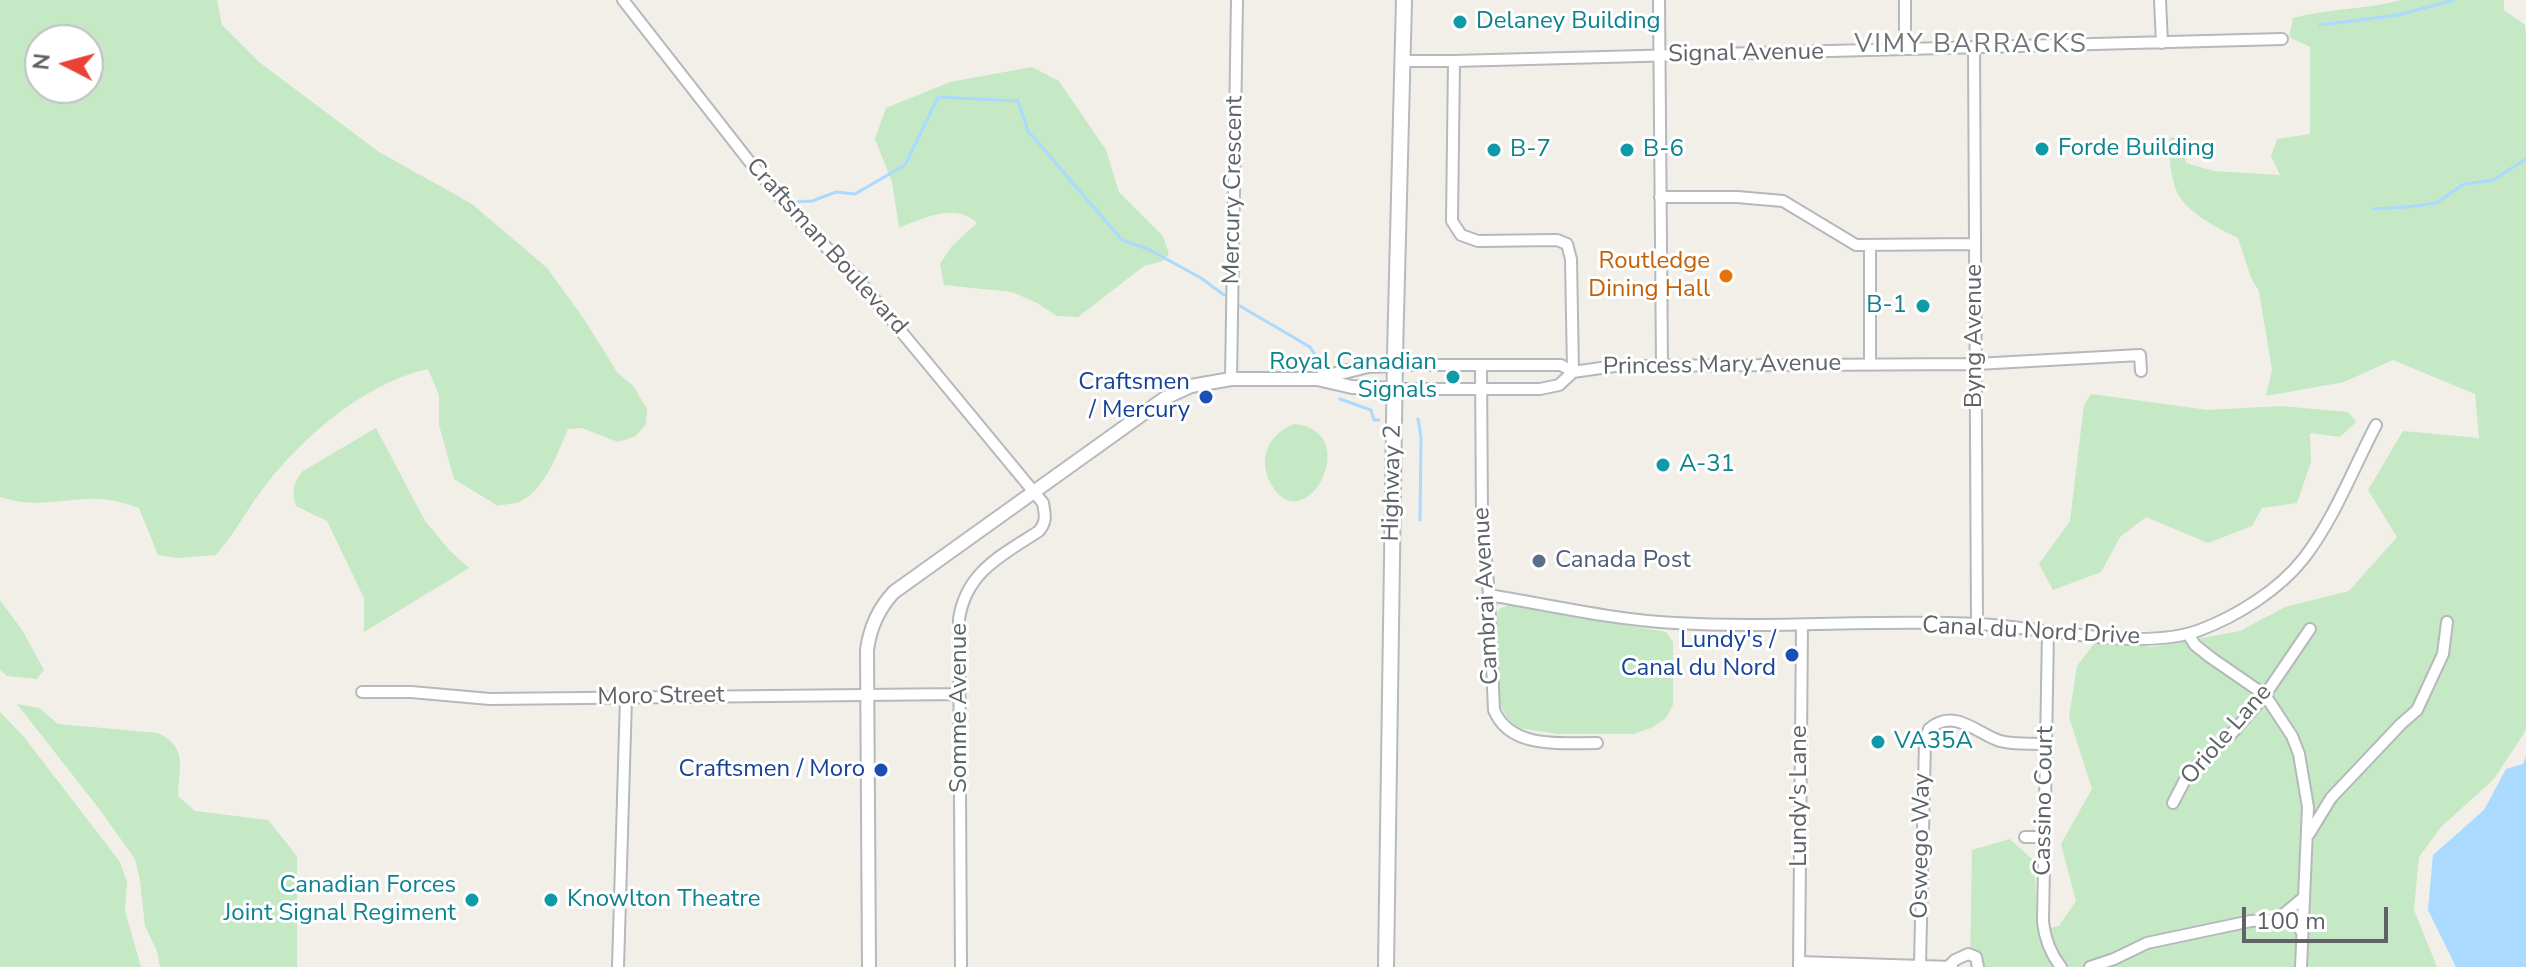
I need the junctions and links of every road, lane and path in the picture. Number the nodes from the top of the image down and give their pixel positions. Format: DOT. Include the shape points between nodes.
graph roads {
  1 [pos="623,0"];
  2 [pos="1237,0"];
  3 [pos="1404,0"];
  4 [pos="1659,0"];
  5 [pos="1905,0"];
  6 [pos="2160,0"];
  7 [pos="2282,39"];
  8 [pos="2162,43"];
  9 [pos="1974,48"];
  10 [pos="1905,49"];
  11 [pos="1659,56"];
  12 [pos="1403,61"];
  13 [pos="1454,61"];
  14 [pos="1660,197"];
  15 [pos="1975,244"];
  16 [pos="1870,246"];
  17 [pos="1870,364"];
  18 [pos="1976,364"];
  19 [pos="1395,365"];
  20 [pos="1481,365"];
  21 [pos="1662,366"];
  22 [pos="2141,371"];
  23 [pos="1573,372"];
  24 [pos="1231,379"];
  25 [pos="1317,379"];
  26 [pos="1394,389"];
  27 [pos="1481,389"];
  28 [pos="2376,425"];
  29 [pos="1034,491"];
  30 [pos="1489,595"];
  31 [pos="2447,622"];
  32 [pos="1977,624"];
  33 [pos="1802,625"];
  34 [pos="2310,629"];
  35 [pos="2048,631"];
  36 [pos="2188,634"];
  37 [pos="362,692"];
  38 [pos="867,694"];
  39 [pos="959,694"];
  40 [pos="2265,695"];
  41 [pos="626,698"];
  42 [pos="1597,743"];
  43 [pos="2046,744"];
  44 [pos="2307,790"];
  45 [pos="2331,798"];
  46 [pos="2173,803"];
  47 [pos="2025,837"];
  48 [pos="2043,837"];
  49 [pos="2307,840"];
  50 [pos="2303,898"];
  51 [pos="2279,918"];
  52 [pos="2302,932"];
  53 [pos="1799,964"];
  54 [pos="1920,965"];
  55 [pos="1951,966"];
  56 [pos="618,967"];
  57 [pos="869,967"];
  58 [pos="961,967"];
  59 [pos="1386,967"];
  60 [pos="1978,967"];
  61 [pos="2061,967"];
  62 [pos="2090,967"];
  63 [pos="2301,967"];
  1 -- 29 [label="street, Craftsman Boulevard" via="749,161 857,278"];
  2 -- 24 [label="street, Mercury Crescent"];
  3 -- 12 [label="main road, Highway 2"];
  4 -- 11 [label="street"];
  5 -- 10 [label="street"];
  6 -- 8 [label="street"];
  7 -- 8 [label="street, Signal Avenue"];
  8 -- 9 [label="street, Signal Avenue"];
  9 -- 10 [label="street, Signal Avenue"];
  9 -- 15 [label="street, Byng Avenue"];
  10 -- 11 [label="street, Signal Avenue"];
  11 -- 13 [label="street, Signal Avenue"];
  11 -- 14 [label="street"];
  12 -- 13 [label="street, Signal Avenue"];
  12 -- 19 [label="main road, Highway 2"];
  13 -- 23 [label="street" via="1452,221 1461,235 1478,241 1567,244"];
  14 -- 16 [label="street" via="1783,201 1849,242"];
  14 -- 21 [label="street"];
  15 -- 16 [label="street"];
  15 -- 18 [label="street, Byng Avenue"];
  16 -- 17 [label="street, Princess Mary Avenue"];
  17 -- 18 [label="street, Princess Mary Avenue"];
  17 -- 21 [label="street, Princess Mary Avenue"];
  18 -- 22 [label="street, Princess Mary Avenue" via="2140,355"];
  18 -- 32 [label="street, Byng Avenue"];
  19 -- 20 [label="street, Princess Mary Avenue"];
  19 -- 25 [label="street"];
  19 -- 26 [label="main road, Highway 2"];
  20 -- 23 [label="street, Princess Mary Avenue" via="1561,365"];
  20 -- 27 [label="street, Cambrai Avenue"];
  21 -- 23 [label="street, Princess Mary Avenue"];
  23 -- 27 [label="street, Princess Mary Avenue" via="1559,385 1540,389"];
  24 -- 25 [label="street"];
  24 -- 29 [label="street" via="1191,386 1165,398"];
  25 -- 26 [label="street"];
  26 -- 27 [label="street, Princess Mary Avenue"];
  26 -- 59 [label="main road, Highway 2"];
  27 -- 30 [label="street, Cambrai Avenue"];
  28 -- 36 [label="street, Canal du Nord Drive" via="2320,534 2291,573 2238,611"];
  29 -- 38 [label="street" via="885,602 869,637"];
  29 -- 39 [label="street, Somme Avenue" via="1043,503 1044,524 984,569 961,604"];
  30 -- 33 [label="street, Canal du Nord Drive" via="1657,622"];
  30 -- 42 [label="street, Cambrai Avenue" via="1497,718 1522,738"];
  31 -- 45 [label="street" via="2443,654 2417,710"];
  32 -- 33 [label="street, Canal du Nord Drive"];
  32 -- 35 [label="street, Canal du Nord Drive"];
  33 -- 53 [label="street, Lundy's Lane"];
  34 -- 40 [label="street, Oriole Lane"];
  35 -- 36 [label="street, Canal du Nord Drive" via="2133,639"];
  35 -- 43 [label="street, Cassino Court"];
  36 -- 40 [label="street" via="2210,657"];
  37 -- 41 [label="street, Moro Street" via="490,699"];
  38 -- 39 [label="street, Moro Street"];
  38 -- 41 [label="street, Moro Street"];
  38 -- 57 [label="street"];
  39 -- 58 [label="street, Somme Avenue"];
  40 -- 44 [label="street" via="2292,736"];
  40 -- 46 [label="street, Oriole Lane" via="2188,774"];
  41 -- 56 [label="street"];
  43 -- 48 [label="street, Cassino Court"];
  43 -- 54 [label="street, Oswego Way" via="1998,740 1965,722 1929,729"];
  44 -- 45 [label="street"];
  44 -- 49 [label="street"];
  45 -- 49 [label="street"];
  47 -- 48 [label="street"];
  48 -- 61 [label="street, Cassino Court" via="2045,939"];
  49 -- 50 [label="street"];
  50 -- 51 [label="street"];
  50 -- 52 [label="street"];
  51 -- 52 [label="street"];
  51 -- 62 [label="street" via="2147,943"];
  52 -- 63 [label="street"];
  53 -- 54 [label="street"];
  54 -- 55 [label="street"];
  55 -- 60 [label="street" via="1968,954 1976,957"];
}
